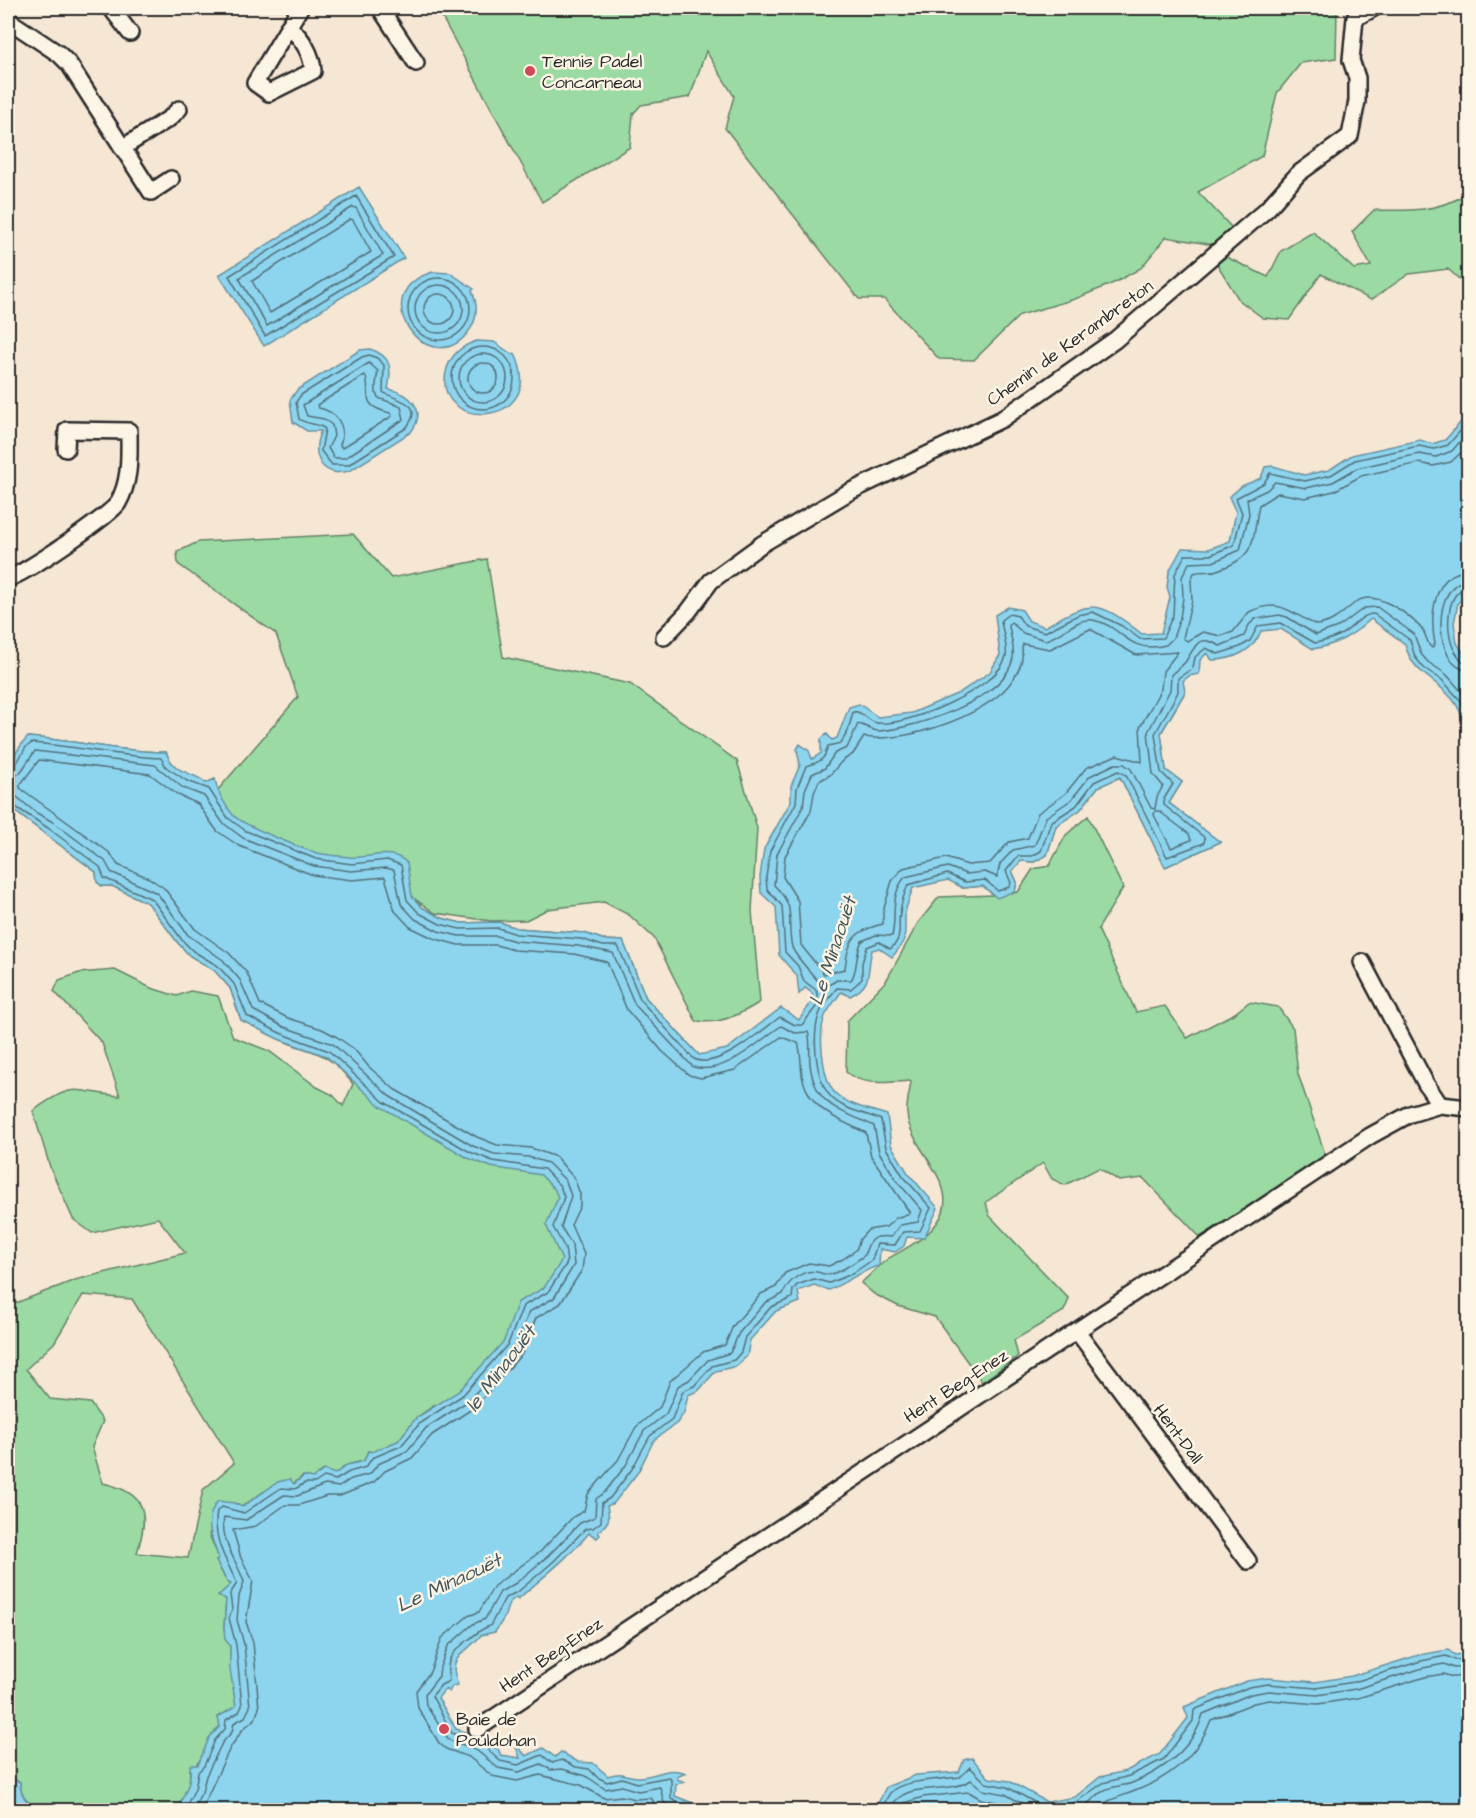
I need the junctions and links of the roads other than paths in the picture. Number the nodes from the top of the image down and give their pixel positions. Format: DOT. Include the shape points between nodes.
graph roads {
  1 [pos="111,8"];
  2 [pos="300,8"];
  3 [pos="380,8"];
  4 [pos="1374,8"];
  5 [pos="8,20"];
  6 [pos="288,27"];
  7 [pos="130,33"];
  8 [pos="416,63"];
  9 [pos="178,109"];
  10 [pos="123,148"];
  11 [pos="171,179"];
  12 [pos="66,449"];
  13 [pos="8,578"];
  14 [pos="664,637"];
  15 [pos="1362,962"];
  16 [pos="1440,1105"];
  17 [pos="1468,1108"];
  18 [pos="1077,1331"];
  19 [pos="1248,1561"];
  20 [pos="477,1729"];
  1 -- 7 [label="street"];
  2 -- 6 [label="street"];
  3 -- 8 [label="street"];
  4 -- 14 [label="street, Chemin de Kerambreton" via="1355,18 1351,60 1357,78 1357,100 1350,136 1298,174 1267,209 1115,340 1002,420 849,492 762,544 711,581"];
  5 -- 10 [label="street" via="69,64"];
  9 -- 10 [label="street"];
  10 -- 11 [label="street" via="151,192"];
  12 -- 13 [label="street" via="67,430 129,431 128,480 116,505 50,555"];
  15 -- 16 [label="street"];
  16 -- 17 [label="street, Hent Beg-Enez"];
  16 -- 18 [label="street, Hent Beg-Enez" via="1410,1114 1370,1136"];
  18 -- 19 [label="street, Hent-Dall"];
  18 -- 20 [label="street, Hent Beg-Enez"];
}
